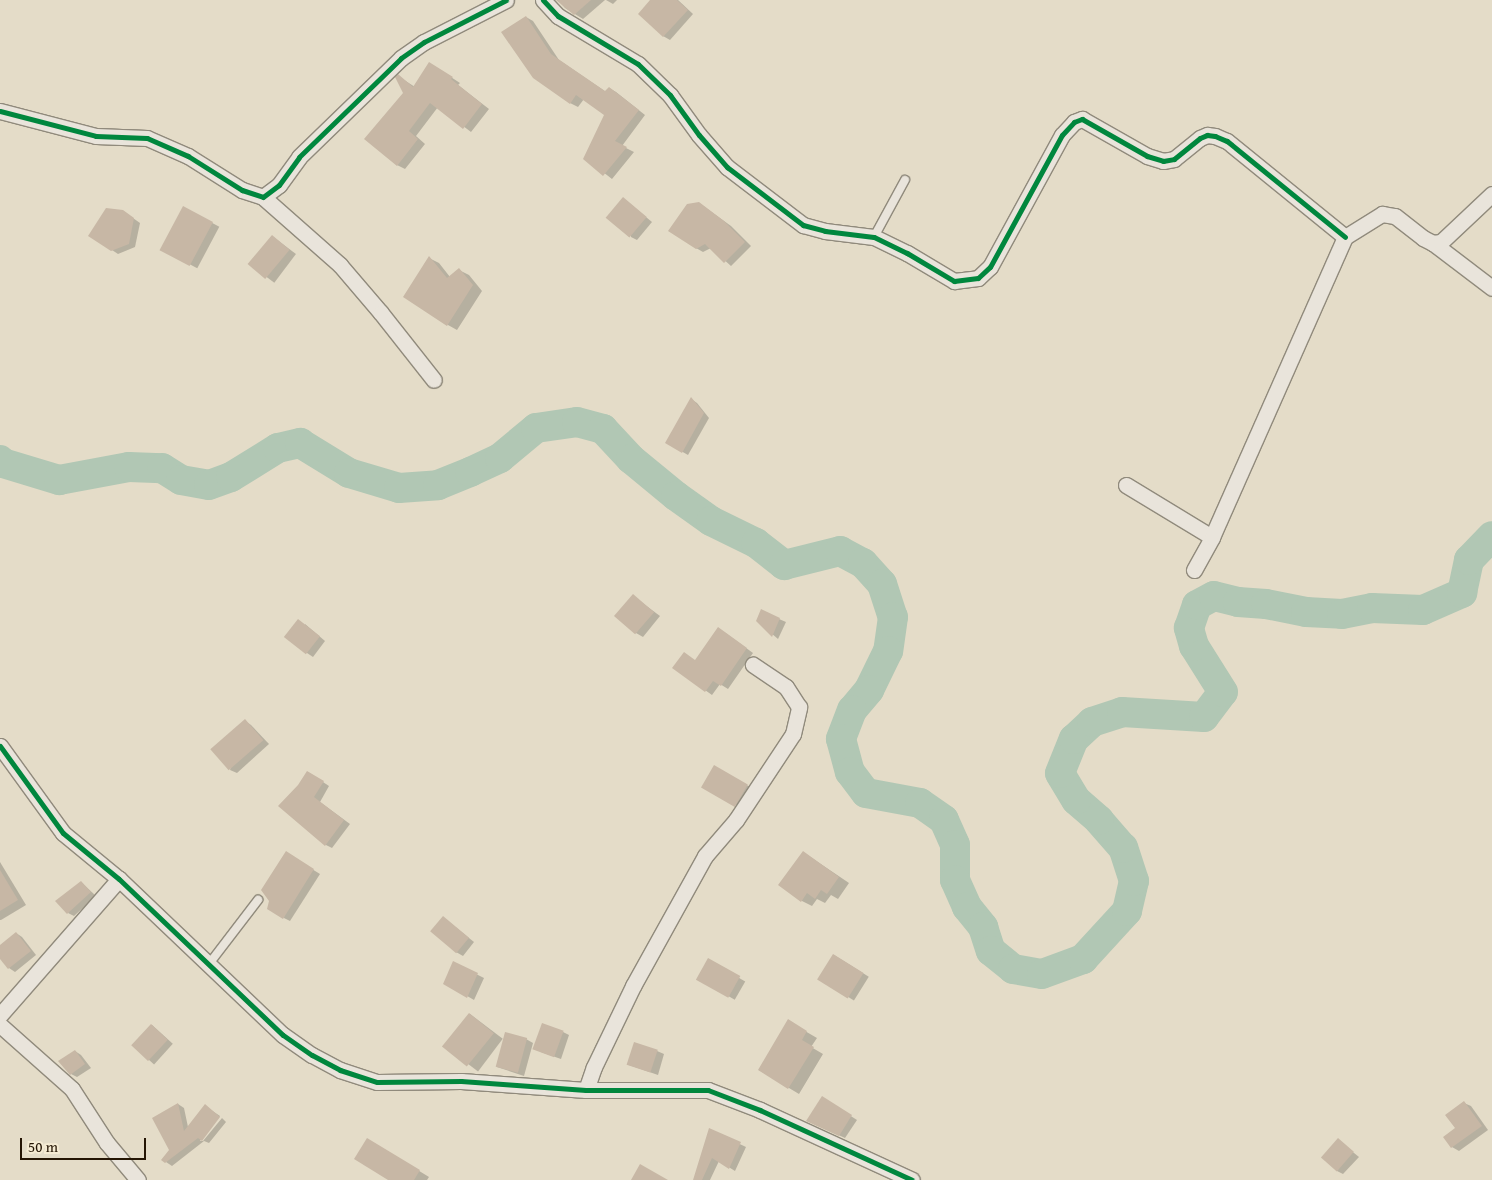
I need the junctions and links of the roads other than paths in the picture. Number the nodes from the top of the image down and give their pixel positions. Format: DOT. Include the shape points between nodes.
graph roads {
  1 [pos="506,0"];
  2 [pos="543,0"];
  3 [pos="0,111"];
  4 [pos="904,180"];
  5 [pos="1492,194"];
  6 [pos="263,197"];
  7 [pos="874,237"];
  8 [pos="1345,237"];
  9 [pos="1433,243"];
  10 [pos="1492,288"];
  11 [pos="434,380"];
  12 [pos="1126,485"];
  13 [pos="1212,537"];
  14 [pos="1194,570"];
  15 [pos="753,665"];
  16 [pos="0,746"];
  17 [pos="119,878"];
  18 [pos="258,900"];
  19 [pos="209,964"];
  20 [pos="0,1015"];
  21 [pos="0,1025"];
  22 [pos="586,1090"];
  23 [pos="887,1175"];
  24 [pos="138,1180"];
  25 [pos="912,1180"];
  1 -- 6 [label="street" via="424,42 401,58 299,157 279,186"];
  2 -- 7 [label="street" via="558,16 638,64 670,95 727,167 779,208 803,225"];
  3 -- 6 [label="street" via="96,136 147,138 188,156 242,190"];
  4 -- 7 [label="lane"];
  5 -- 9 [label="street" via="1450,235 1441,242"];
  6 -- 11 [label="street" via="340,265"];
  7 -- 8 [label="street" via="954,281 978,278 990,267 1062,135 1074,122 1082,119 1147,156 1163,161 1174,159 1200,138 1216,136 1227,141"];
  8 -- 9 [label="street" via="1382,214 1395,216"];
  8 -- 13 [label="street"];
  9 -- 10 [label="street"];
  12 -- 13 [label="street"];
  13 -- 14 [label="street"];
  15 -- 22 [label="street" via="786,688 799,707 793,734 736,820 705,856 632,986"];
  16 -- 17 [label="street" via="63,833"];
  17 -- 19 [label="street"];
  17 -- 20 [label="street"];
  18 -- 19 [label="lane"];
  19 -- 22 [label="street" via="282,1035 340,1070 377,1082 461,1082"];
  21 -- 24 [label="street" via="72,1089 107,1144"];
  22 -- 23 [label="street" via="708,1090 760,1110"];
  23 -- 25 [label="street"];
}
